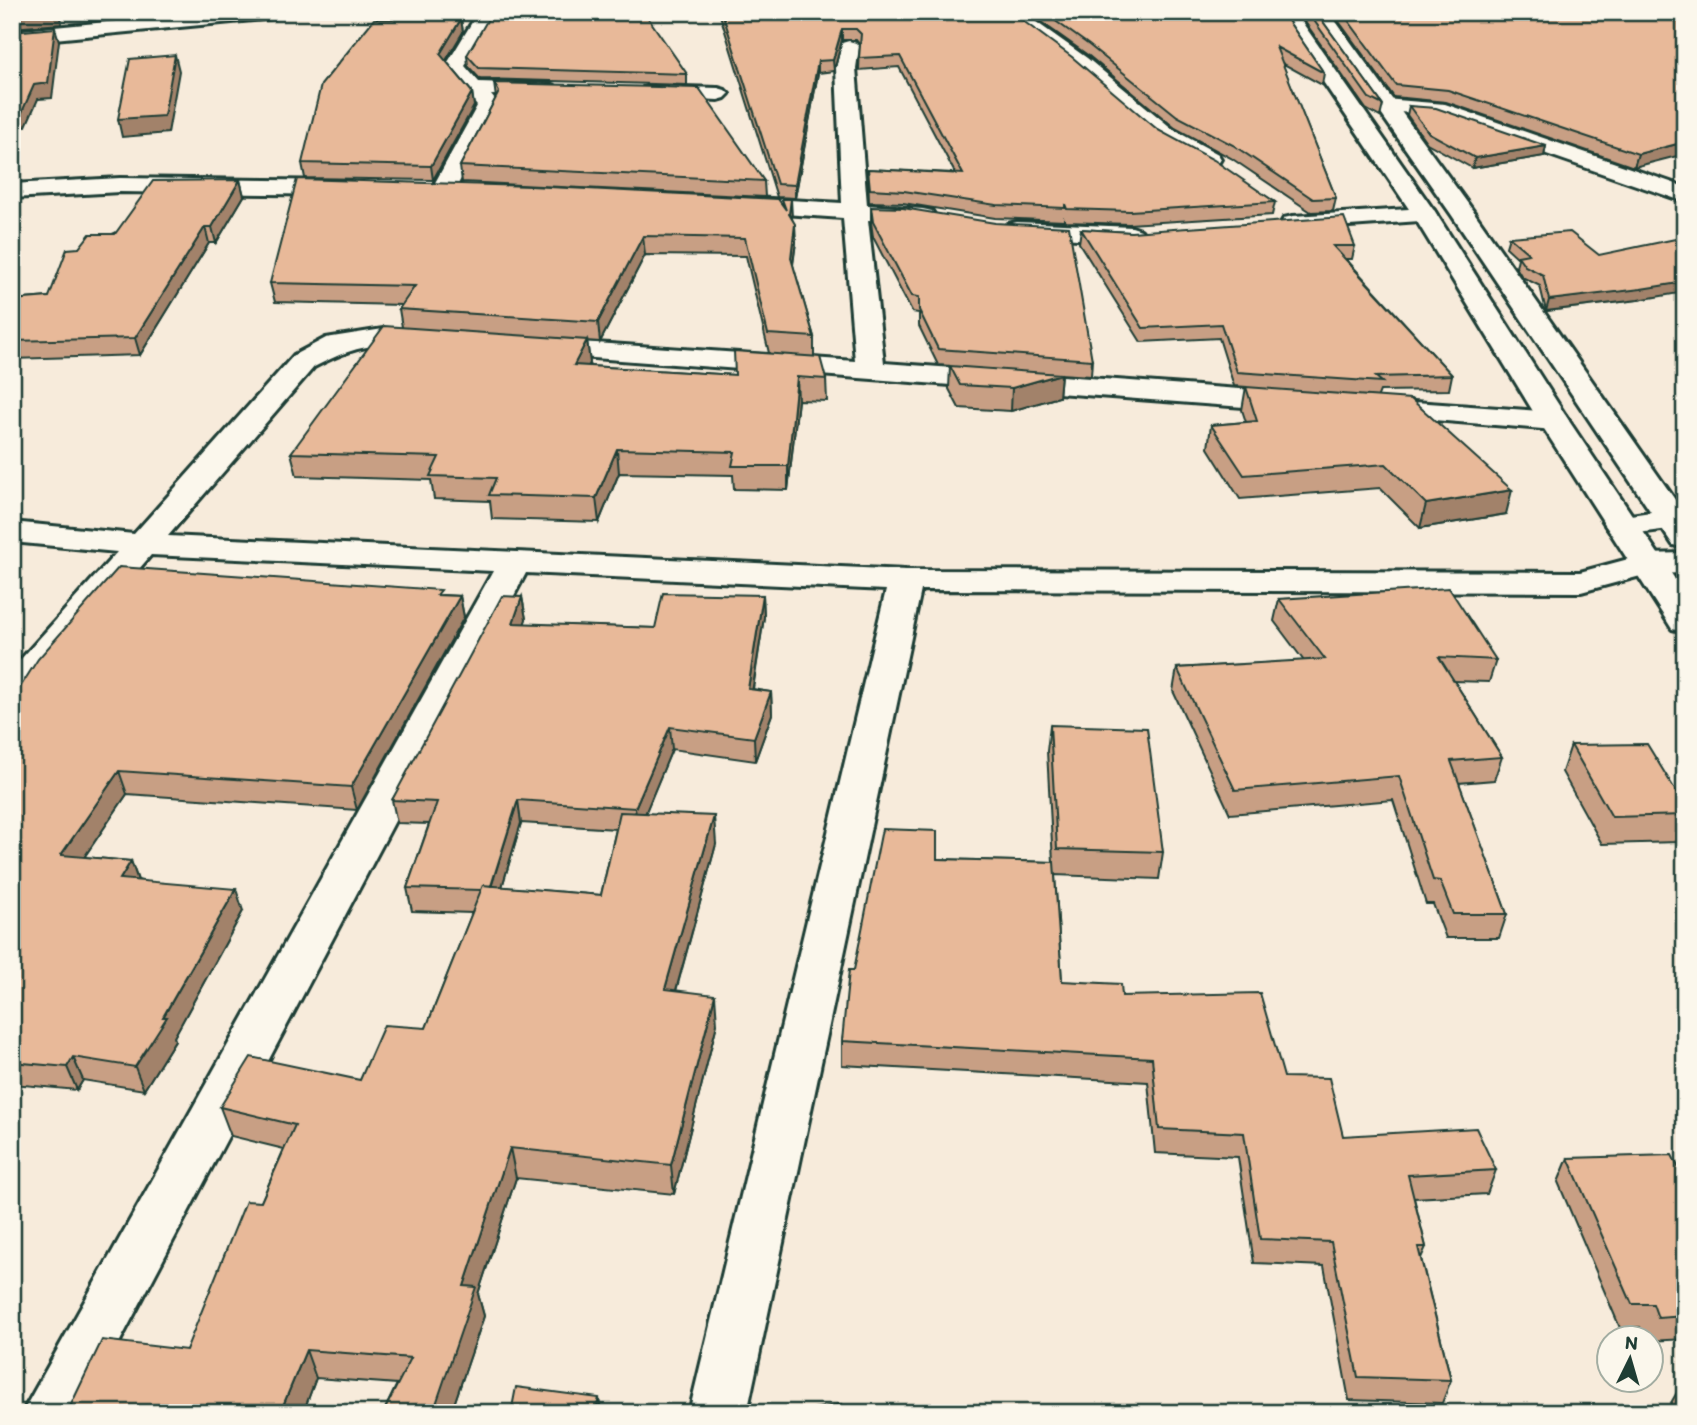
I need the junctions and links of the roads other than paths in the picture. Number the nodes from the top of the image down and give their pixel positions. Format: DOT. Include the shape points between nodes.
graph roads {
  1 [pos="274,12"];
  2 [pos="515,12"];
  3 [pos="1009,12"];
  4 [pos="1285,12"];
  5 [pos="1319,12"];
  6 [pos="12,37"];
  7 [pos="849,47"];
  8 [pos="473,88"];
  9 [pos="568,90"];
  10 [pos="623,92"];
  11 [pos="718,94"];
  12 [pos="1385,105"];
  13 [pos="1232,172"];
  14 [pos="363,188"];
  15 [pos="416,189"];
  16 [pos="443,190"];
  17 [pos="12,191"];
  18 [pos="470,191"];
  19 [pos="1685,195"];
  20 [pos="712,202"];
  21 [pos="855,211"];
  22 [pos="1425,215"];
  23 [pos="1279,216"];
  24 [pos="942,219"];
  25 [pos="995,228"];
  26 [pos="1156,233"];
  27 [pos="453,341"];
  28 [pos="508,345"];
  29 [pos="870,371"];
  30 [pos="1554,421"];
  31 [pos="1622,525"];
  32 [pos="1681,525"];
  33 [pos="12,532"];
  34 [pos="144,545"];
  35 [pos="515,562"];
  36 [pos="1685,563"];
  37 [pos="1647,564"];
  38 [pos="906,580"];
  39 [pos="1685,621"];
  40 [pos="12,693"];
  41 [pos="51,1413"];
  42 [pos="718,1413"];
  1 -- 6 [label="street"];
  2 -- 8 [label="street" via="481,23 456,67"];
  3 -- 13 [label="street" via="1080,62 1166,135"];
  4 -- 22 [label="street"];
  5 -- 12 [label="street"];
  7 -- 21 [label="street" via="846,68"];
  8 -- 9 [label="street"];
  8 -- 16 [label="street" via="488,105"];
  10 -- 11 [label="street"];
  12 -- 19 [label="street" via="1437,108"];
  12 -- 32 [label="street"];
  14 -- 17 [label="street" via="120,185"];
  15 -- 16 [label="street"];
  16 -- 18 [label="street"];
  20 -- 21 [label="street"];
  21 -- 24 [label="street"];
  21 -- 29 [label="street"];
  22 -- 23 [label="street" via="1303,222"];
  22 -- 30 [label="street"];
  25 -- 26 [label="street"];
  27 -- 34 [label="street" via="383,337 336,344 304,362"];
  28 -- 29 [label="street"];
  29 -- 30 [label="street"];
  30 -- 31 [label="street"];
  31 -- 32 [label="street"];
  31 -- 37 [label="street"];
  33 -- 34 [label="street"];
  34 -- 35 [label="street"];
  34 -- 40 [label="street"];
  35 -- 38 [label="street"];
  35 -- 41 [label="street"];
  36 -- 37 [label="street"];
  37 -- 38 [label="street" via="1581,582"];
  37 -- 39 [label="street"];
  38 -- 42 [label="street"];
}
